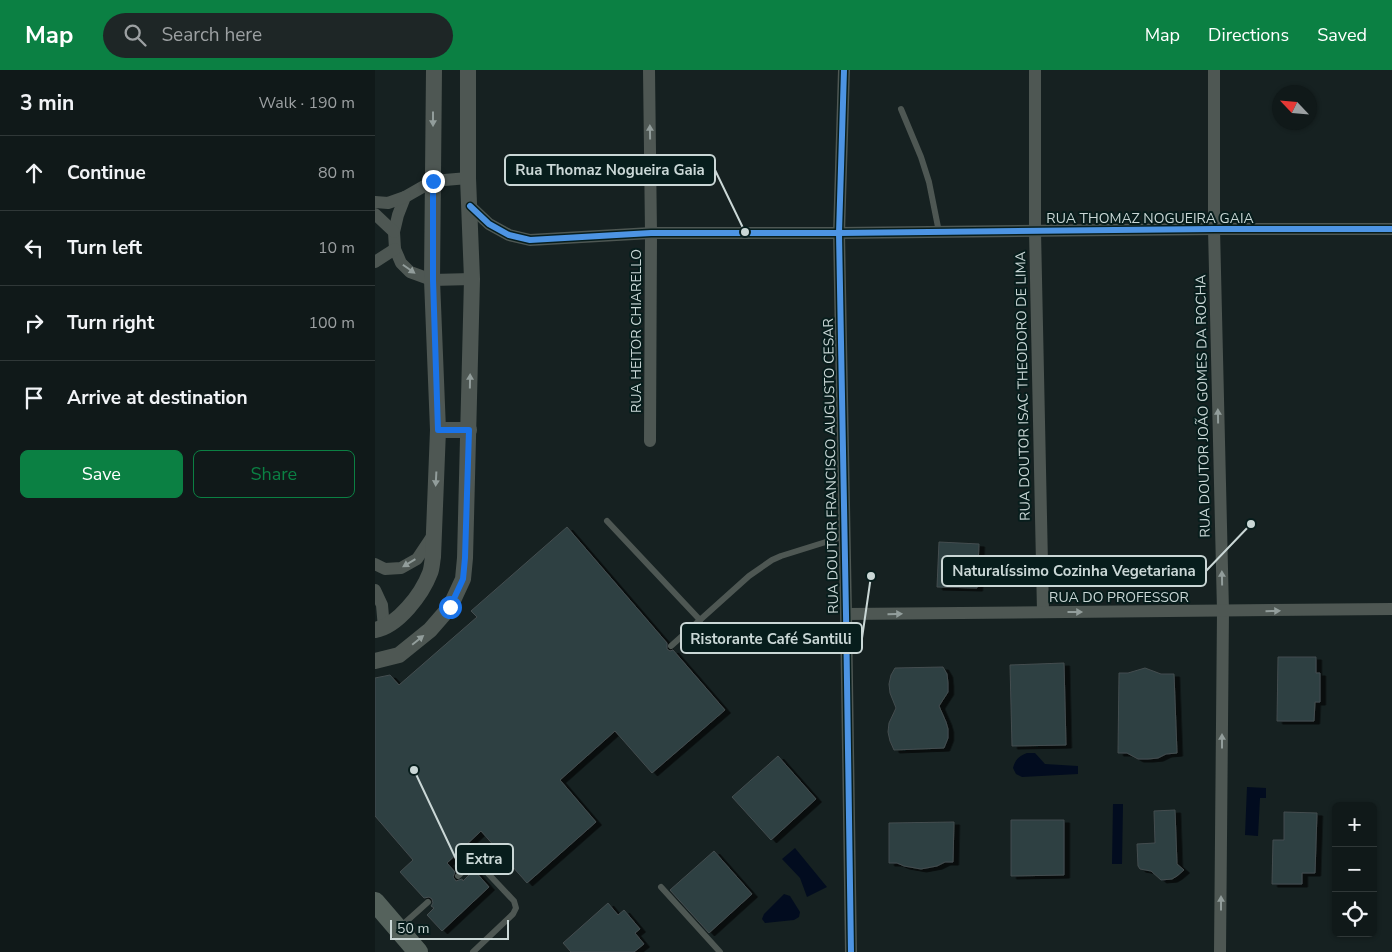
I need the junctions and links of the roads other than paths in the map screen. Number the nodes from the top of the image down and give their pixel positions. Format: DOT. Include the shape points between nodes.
graph roads {
  1 [pos="433,70"];
  2 [pos="468,70"];
  3 [pos="649,70"];
  4 [pos="845,70"];
  5 [pos="1035,70"];
  6 [pos="1214,70"];
  7 [pos="901,109"];
  8 [pos="468,178"];
  9 [pos="433,181"];
  10 [pos="405,197"];
  11 [pos="375,202"];
  12 [pos="470,206"];
  13 [pos="375,214"];
  14 [pos="1392,229"];
  15 [pos="1214,230"];
  16 [pos="1035,231"];
  17 [pos="394,232"];
  18 [pos="939,232"];
  19 [pos="651,233"];
  20 [pos="839,234"];
  21 [pos="395,248"];
  22 [pos="375,262"];
  23 [pos="472,279"];
  24 [pos="433,280"];
  25 [pos="438,430"];
  26 [pos="469,430"];
  27 [pos="651,441"];
  28 [pos="607,521"];
  29 [pos="433,535"];
  30 [pos="845,536"];
  31 [pos="375,564"];
  32 [pos="375,590"];
  33 [pos="1392,609"];
  34 [pos="1223,611"];
  35 [pos="1043,612"];
  36 [pos="846,614"];
  37 [pos="699,620"];
  38 [pos="380,629"];
  39 [pos="671,646"];
  40 [pos="375,661"];
  41 [pos="458,876"];
  42 [pos="661,887"];
  43 [pos="375,902"];
  44 [pos="428,902"];
  45 [pos="398,929"];
  46 [pos="418,952"];
  47 [pos="473,952"];
  48 [pos="721,952"];
  49 [pos="851,952"];
  50 [pos="1220,952"];
  1 -- 9 [label="street, one-way"];
  2 -- 8 [label="street"];
  19 -- 3 [label="street, RUA HEITOR CHIARELLO, one-way"];
  4 -- 20 [label="street, RUA DOUTOR FRANCISCO AUGUSTO CESAR"];
  5 -- 16 [label="street, RUA DOUTOR ISAC THEODORO DE LIMA"];
  6 -- 15 [label="street, RUA DOUTOR JOÃO GOMES DA ROCHA"];
  7 -- 18 [label="lane" via="929,182"];
  8 -- 9 [label="street"];
  8 -- 12 [label="street"];
  9 -- 10 [label="street"];
  9 -- 24 [label="street"];
  10 -- 11 [label="street" via="388,203"];
  10 -- 17 [label="street"];
  12 -- 19 [label="street, RUA THOMAZ NOGUEIRA GAIA" via="489,224 509,235 530,240"];
  12 -- 23 [label="street"];
  13 -- 17 [label="street"];
  14 -- 15 [label="street, RUA THOMAZ NOGUEIRA GAIA"];
  15 -- 16 [label="street, RUA THOMAZ NOGUEIRA GAIA"];
  34 -- 15 [label="street, RUA DOUTOR JOÃO GOMES DA ROCHA, one-way"];
  16 -- 18 [label="street, RUA THOMAZ NOGUEIRA GAIA"];
  16 -- 35 [label="street, RUA DOUTOR ISAC THEODORO DE LIMA"];
  17 -- 21 [label="street"];
  18 -- 20 [label="street, RUA THOMAZ NOGUEIRA GAIA"];
  19 -- 20 [label="street, RUA THOMAZ NOGUEIRA GAIA"];
  19 -- 27 [label="street, RUA HEITOR CHIARELLO"];
  20 -- 30 [label="street, RUA DOUTOR FRANCISCO AUGUSTO CESAR"];
  21 -- 22 [label="street"];
  21 -- 24 [label="street, one-way" via="401,263 410,272"];
  23 -- 24 [label="street"];
  26 -- 23 [label="street, one-way"];
  24 -- 25 [label="street"];
  25 -- 26 [label="street"];
  25 -- 29 [label="street, one-way"];
  40 -- 26 [label="street, one-way" via="399,655 430,630 450,607 463,579"];
  28 -- 37 [label="lane"];
  29 -- 31 [label="street, one-way" via="417,558 401,568 385,570"];
  29 -- 38 [label="street" via="431,572 416,598 399,618"];
  30 -- 36 [label="street, RUA DOUTOR FRANCISCO AUGUSTO CESAR"];
  30 -- 37 [label="lane" via="772,560"];
  32 -- 38 [label="street" via="382,605"];
  34 -- 33 [label="street, RUA DO PROFESSOR, one-way"];
  35 -- 34 [label="street, RUA DO PROFESSOR, one-way"];
  50 -- 34 [label="street, RUA DOUTOR JOÃO GOMES DA ROCHA, one-way"];
  36 -- 35 [label="street, RUA DO PROFESSOR, one-way"];
  36 -- 49 [label="street, RUA DOUTOR FRANCISCO AUGUSTO CESAR"];
  37 -- 39 [label="lane"];
  41 -- 47 [label="lane" via="476,863 517,908"];
  42 -- 48 [label="lane"];
  43 -- 45 [label="main road"];
  44 -- 45 [label="lane"];
  45 -- 46 [label="main road"];
}
